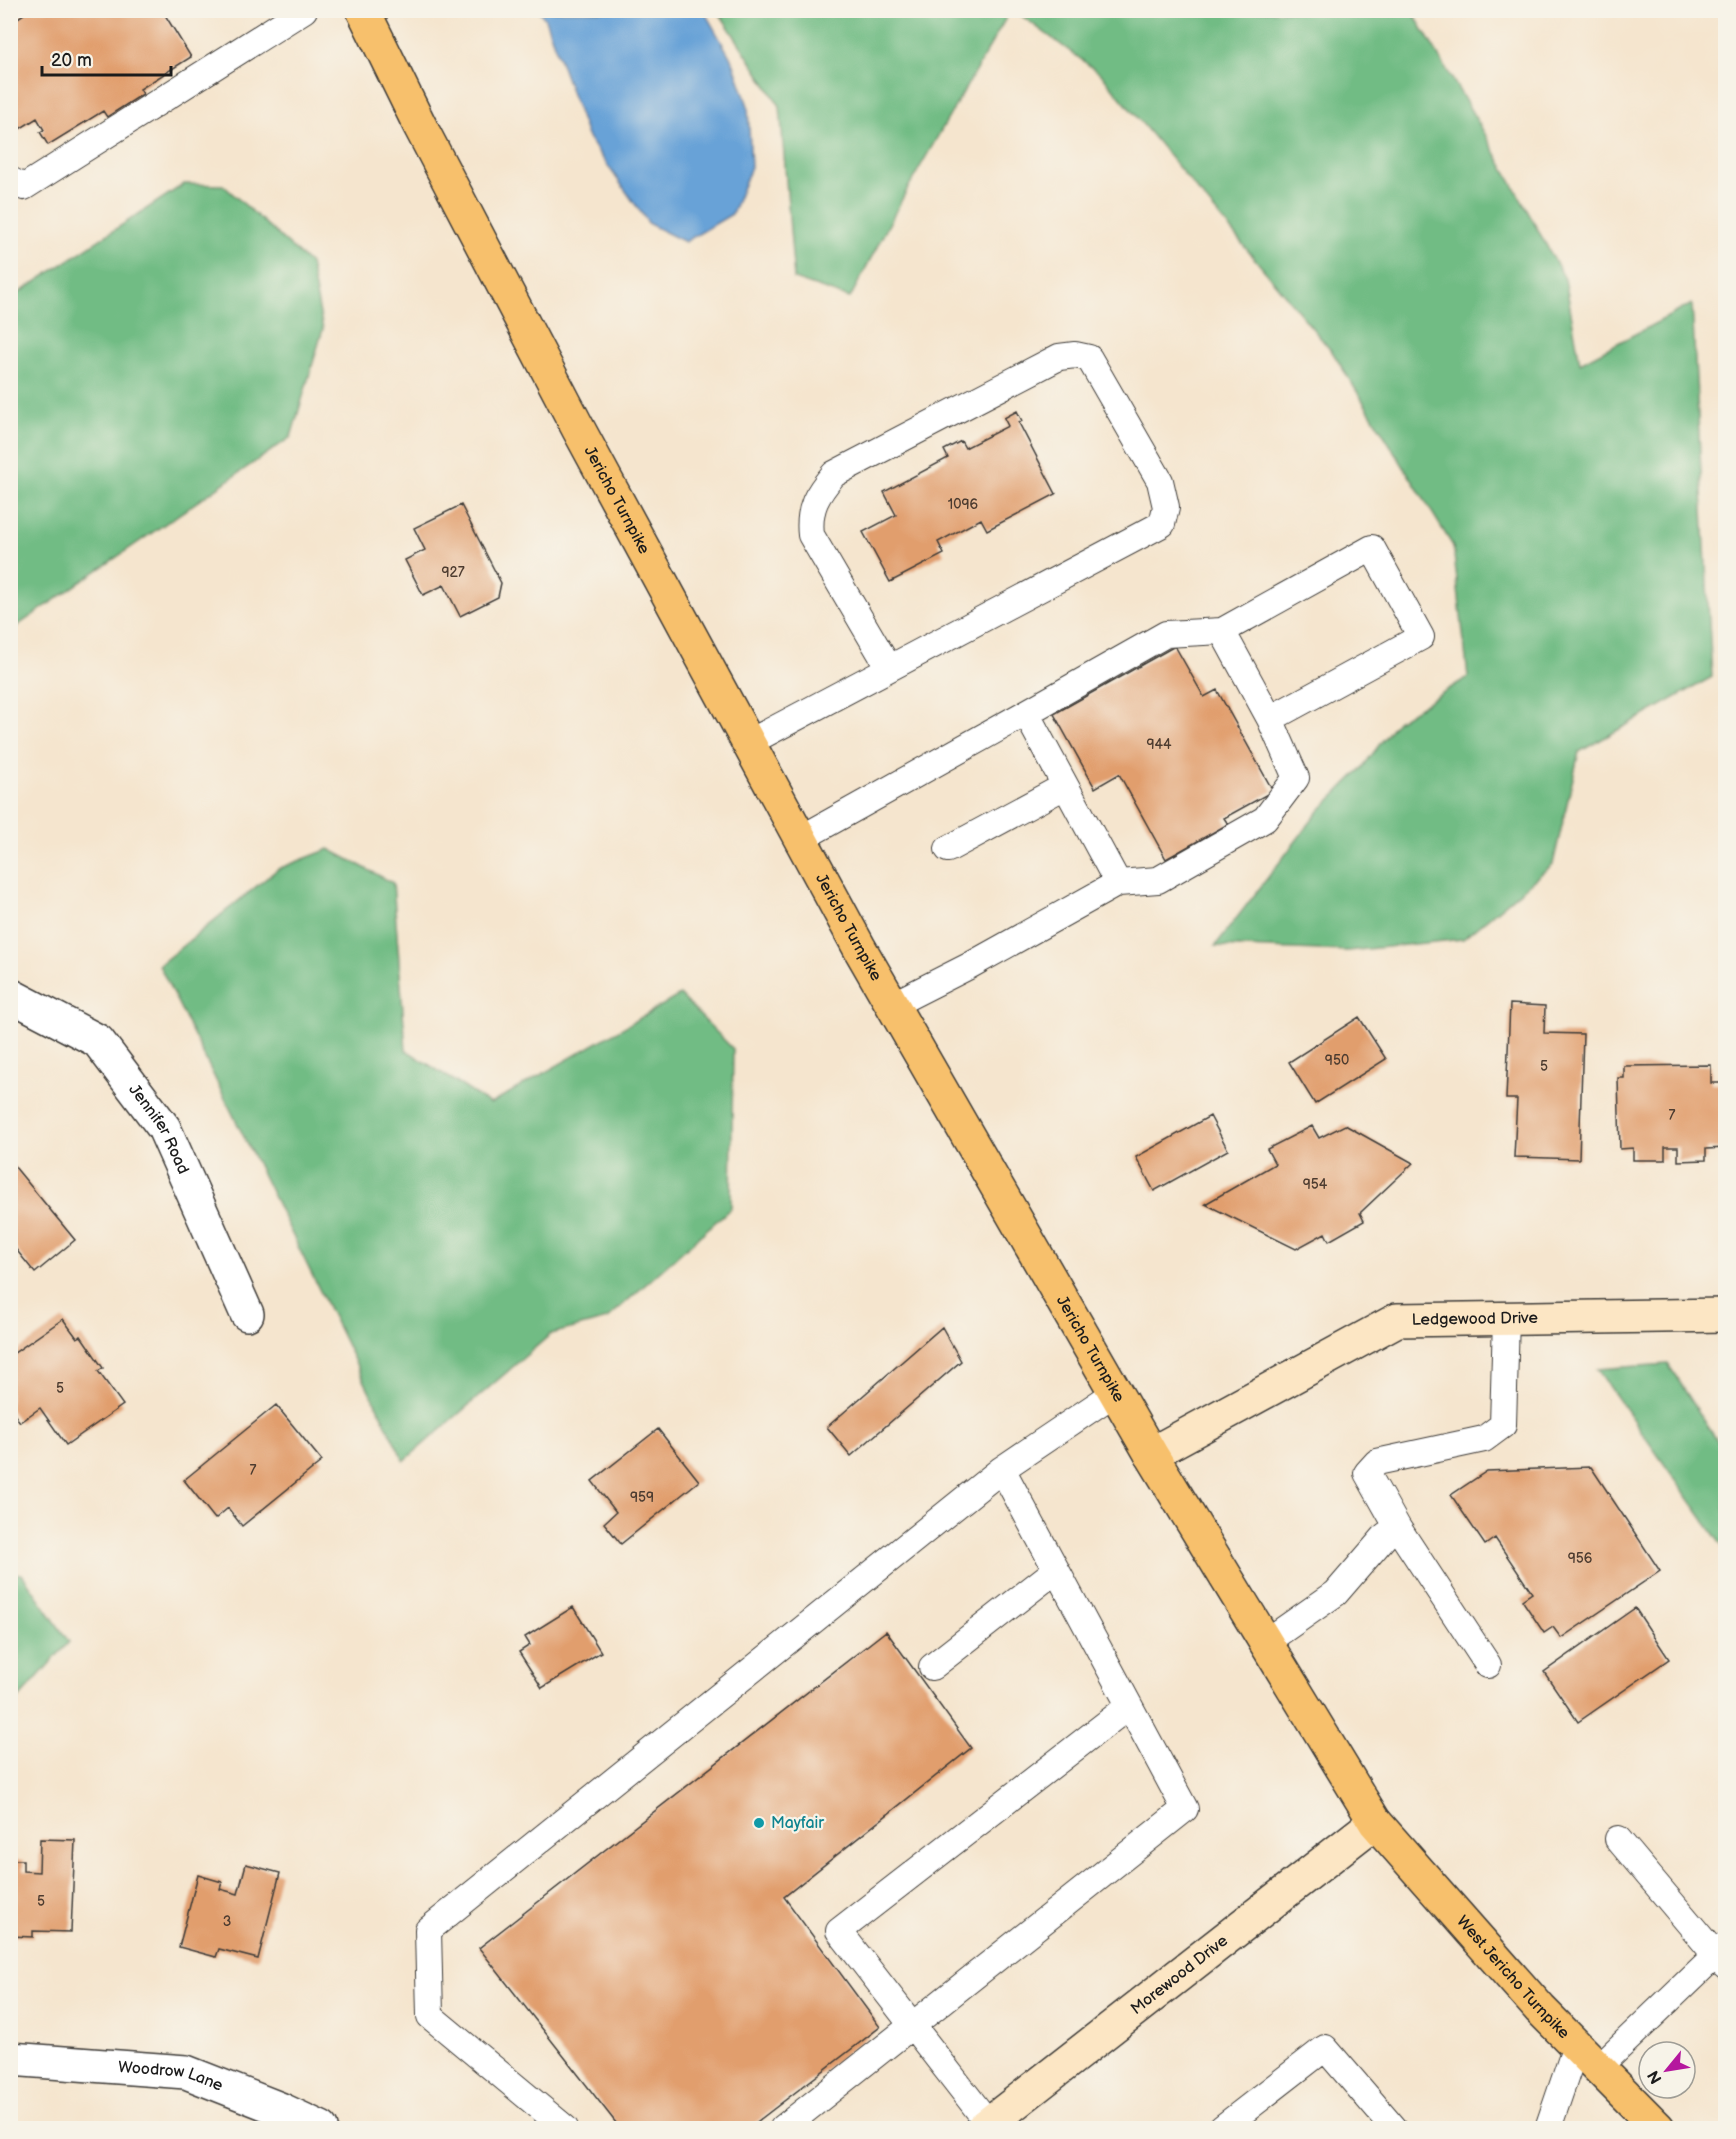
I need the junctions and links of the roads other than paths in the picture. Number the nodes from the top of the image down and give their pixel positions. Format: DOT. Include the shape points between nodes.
graph roads {
  1 [pos="304,10"];
  2 [pos="363,10"];
  3 [pos="10,180"];
  4 [pos="1222,632"];
  5 [pos="889,668"];
  6 [pos="1026,713"];
  7 [pos="1270,719"];
  8 [pos="748,743"];
  9 [pos="1065,786"];
  10 [pos="800,838"];
  11 [pos="948,849"];
  12 [pos="1118,883"];
  13 [pos="10,995"];
  14 [pos="892,1005"];
  15 [pos="247,1314"];
  16 [pos="1725,1315"];
  17 [pos="1506,1318"];
  18 [pos="1116,1392"];
  19 [pos="1151,1454"];
  20 [pos="1002,1469"];
  21 [pos="1398,1528"];
  22 [pos="1056,1570"];
  23 [pos="1266,1642"];
  24 [pos="1488,1665"];
  25 [pos="932,1667"];
  26 [pos="1129,1706"];
  27 [pos="1375,1822"];
  28 [pos="1618,1839"];
  29 [pos="1722,1955"];
  30 [pos="912,2026"];
  31 [pos="1587,2057"];
  32 [pos="10,2059"];
  33 [pos="986,2126"];
  34 [pos="1228,2127"];
  35 [pos="321,2128"];
  36 [pos="566,2128"];
  37 [pos="783,2128"];
  38 [pos="1394,2128"];
  39 [pos="1548,2128"];
  40 [pos="1658,2128"];
  1 -- 3 [label="lane" via="24,187"];
  2 -- 8 [label="main road, Jericho Turnpike" via="579,430"];
  4 -- 6 [label="lane" via="1166,634"];
  4 -- 7 [label="lane"];
  4 -- 7 [label="lane" via="1372,548 1421,637"];
  5 -- 5 [label="lane" via="1161,524 1166,507 1160,481 1089,358 1059,357 834,474 823,487 809,519 811,535"];
  5 -- 8 [label="lane"];
  6 -- 9 [label="lane"];
  6 -- 10 [label="lane"];
  7 -- 12 [label="lane" via="1296,778 1265,819 1158,880"];
  8 -- 10 [label="main road, Jericho Turnpike"];
  9 -- 11 [label="lane"];
  9 -- 12 [label="lane"];
  10 -- 14 [label="main road, Jericho Turnpike"];
  12 -- 14 [label="lane"];
  13 -- 15 [label="street, Jennifer Road" via="98,1041 164,1128"];
  14 -- 18 [label="main road, Jericho Turnpike"];
  16 -- 17 [label="street, Ledgewood Drive"];
  17 -- 19 [label="street, Ledgewood Drive" via="1397,1320"];
  17 -- 21 [label="lane" via="1503,1425 1484,1439 1377,1462 1367,1473"];
  18 -- 19 [label="main road, Jericho Turnpike"];
  18 -- 20 [label="lane"];
  19 -- 23 [label="main road, Jericho Turnpike"];
  20 -- 22 [label="lane"];
  20 -- 36 [label="lane" via="428,1930 430,2016"];
  21 -- 23 [label="lane" via="1386,1535 1335,1593"];
  21 -- 24 [label="lane"];
  22 -- 25 [label="lane"];
  22 -- 26 [label="lane"];
  23 -- 27 [label="main road, Jericho Turnpike"];
  26 -- 30 [label="lane" via="1185,1809"];
  26 -- 30 [label="lane" via="839,1931"];
  27 -- 31 [label="main road, West Jericho Turnpike" via="1532,2001"];
  27 -- 33 [label="street, Morewood Drive"];
  28 -- 29 [label="lane"];
  29 -- 31 [label="lane"];
  30 -- 33 [label="lane"];
  30 -- 37 [label="lane"];
  31 -- 39 [label="lane"];
  31 -- 40 [label="main road, West Jericho Turnpike"];
  32 -- 35 [label="street, Woodrow Lane" via="186,2072"];
  34 -- 38 [label="lane" via="1325,2048"];
}
